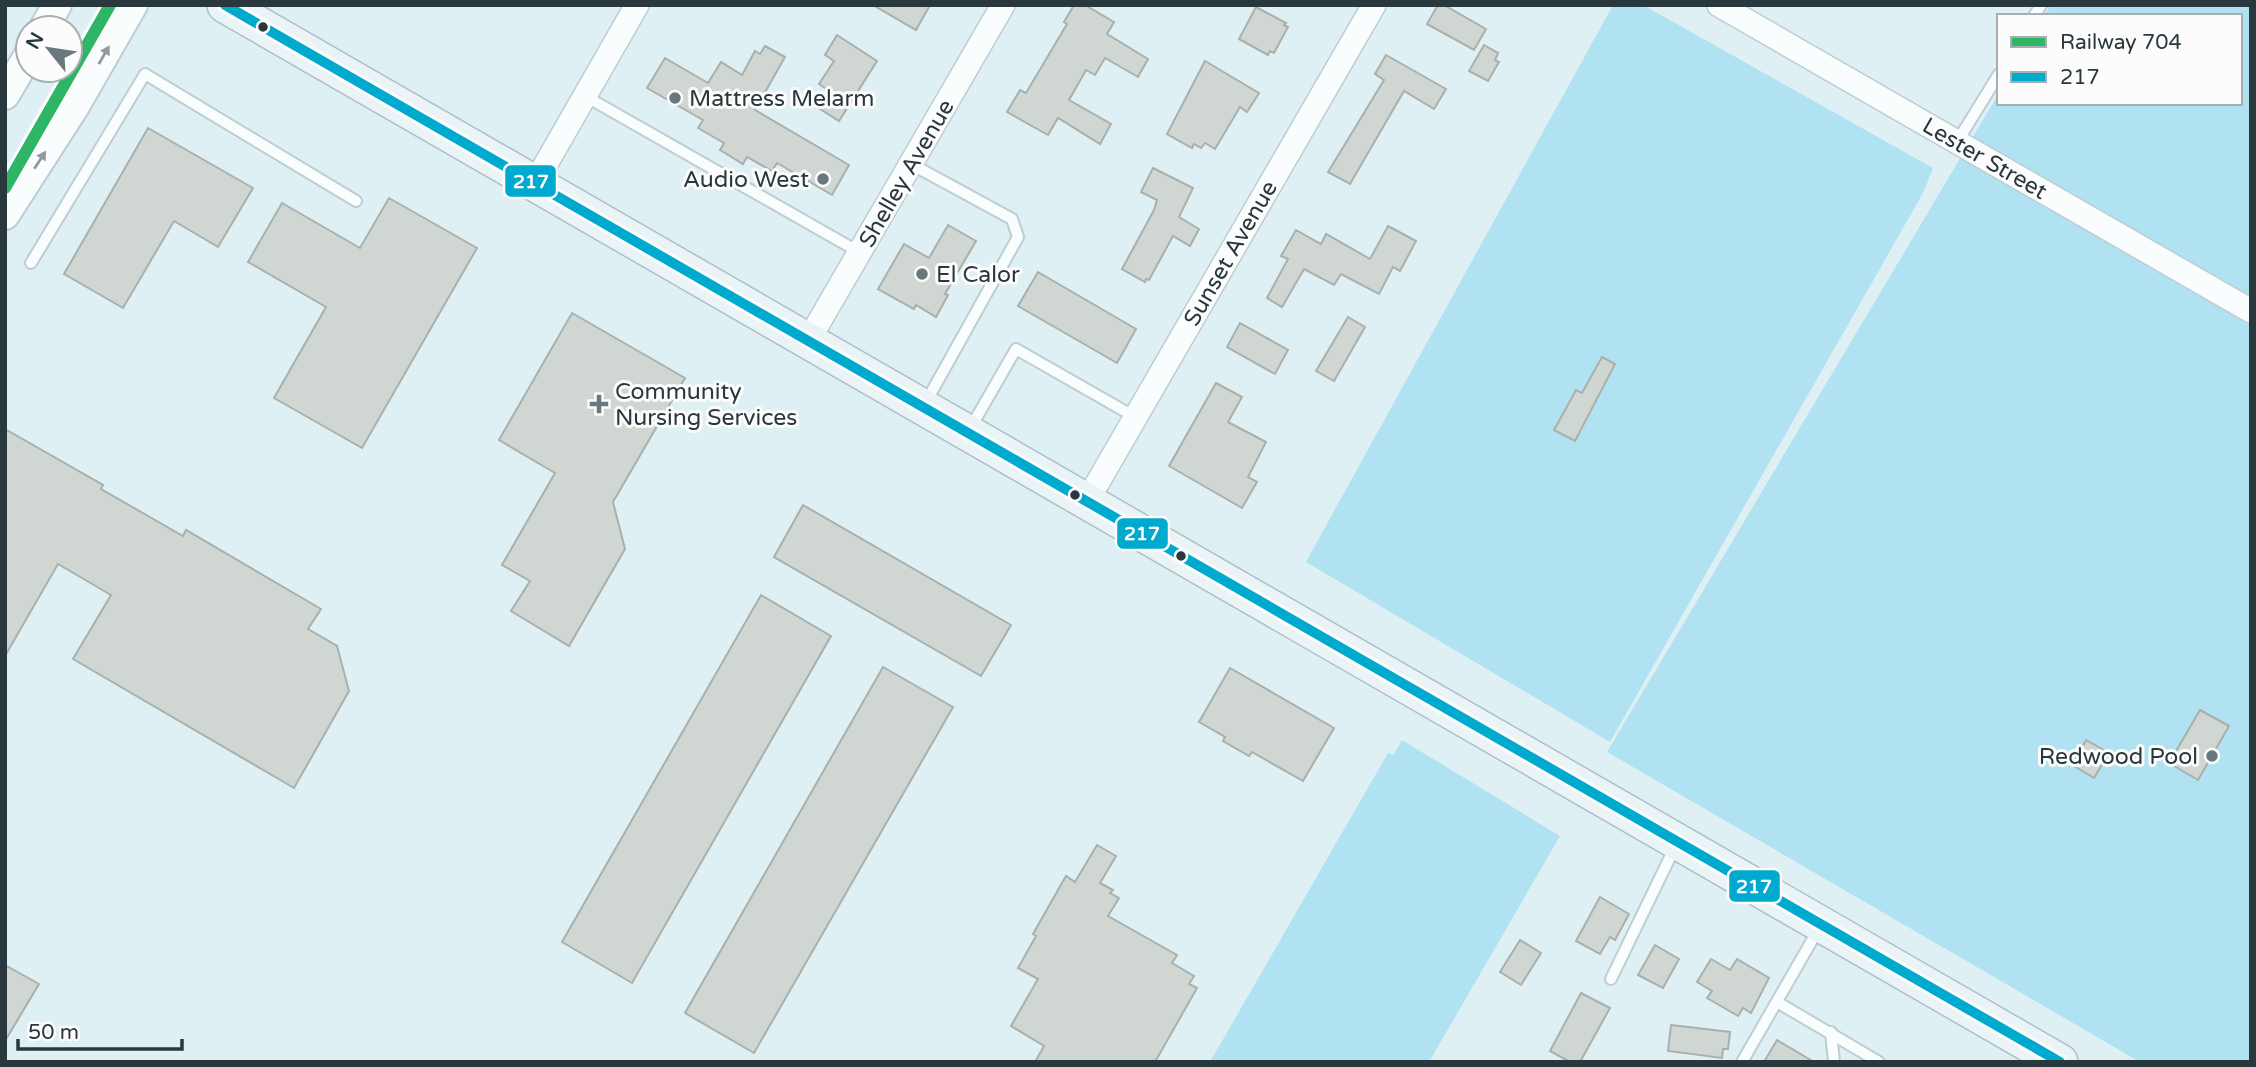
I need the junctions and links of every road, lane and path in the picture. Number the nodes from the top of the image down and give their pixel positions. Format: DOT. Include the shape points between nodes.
graph roads {
  1 [pos="133,5"];
  2 [pos="637,5"];
  3 [pos="1003,5"];
  4 [pos="1374,5"];
  5 [pos="1719,5"];
  6 [pos="248,11"];
  7 [pos="1997,77"];
  8 [pos="14,80"];
  9 [pos="5,96"];
  10 [pos="585,96"];
  11 [pos="1956,142"];
  12 [pos="911,164"];
  13 [pos="535,183"];
  14 [pos="356,201"];
  15 [pos="5,215"];
  16 [pos="860,253"];
  17 [pos="31,263"];
  18 [pos="2251,311"];
  19 [pos="808,341"];
  20 [pos="923,407"];
  21 [pos="1135,417"];
  22 [pos="968,433"];
  23 [pos="1087,501"];
  24 [pos="1678,842"];
  25 [pos="1821,924"];
  26 [pos="1611,979"];
  27 [pos="1777,1002"];
  28 [pos="1831,1032"];
  29 [pos="1742,1062"];
  30 [pos="1834,1062"];
  31 [pos="1879,1062"];
  32 [pos="2060,1062"];
  15 -- 1 [label="street, one-way"];
  2 -- 10 [label="street"];
  3 -- 12 [label="street, Shelley Avenue"];
  4 -- 21 [label="street, Sunset Avenue"];
  5 -- 11 [label="street, Lester Street"];
  6 -- 13 [label="main road"];
  7 -- 11 [label="lane"];
  8 -- 9 [label="street"];
  10 -- 13 [label="street"];
  10 -- 16 [label="lane"];
  11 -- 18 [label="street, Lester Street"];
  12 -- 16 [label="street, Shelley Avenue"];
  12 -- 20 [label="lane" via="1012,219 1018,237"];
  13 -- 19 [label="main road"];
  14 -- 17 [label="lane" via="145,74"];
  16 -- 19 [label="street, Shelley Avenue"];
  19 -- 20 [label="main road"];
  20 -- 22 [label="main road"];
  21 -- 22 [label="lane" via="1016,349"];
  21 -- 23 [label="street, Sunset Avenue"];
  22 -- 23 [label="main road"];
  23 -- 24 [label="main road"];
  24 -- 25 [label="main road"];
  24 -- 26 [label="lane"];
  25 -- 27 [label="lane"];
  25 -- 32 [label="main road"];
  27 -- 28 [label="lane"];
  27 -- 29 [label="lane"];
  28 -- 30 [label="lane"];
  28 -- 31 [label="lane"];
}
